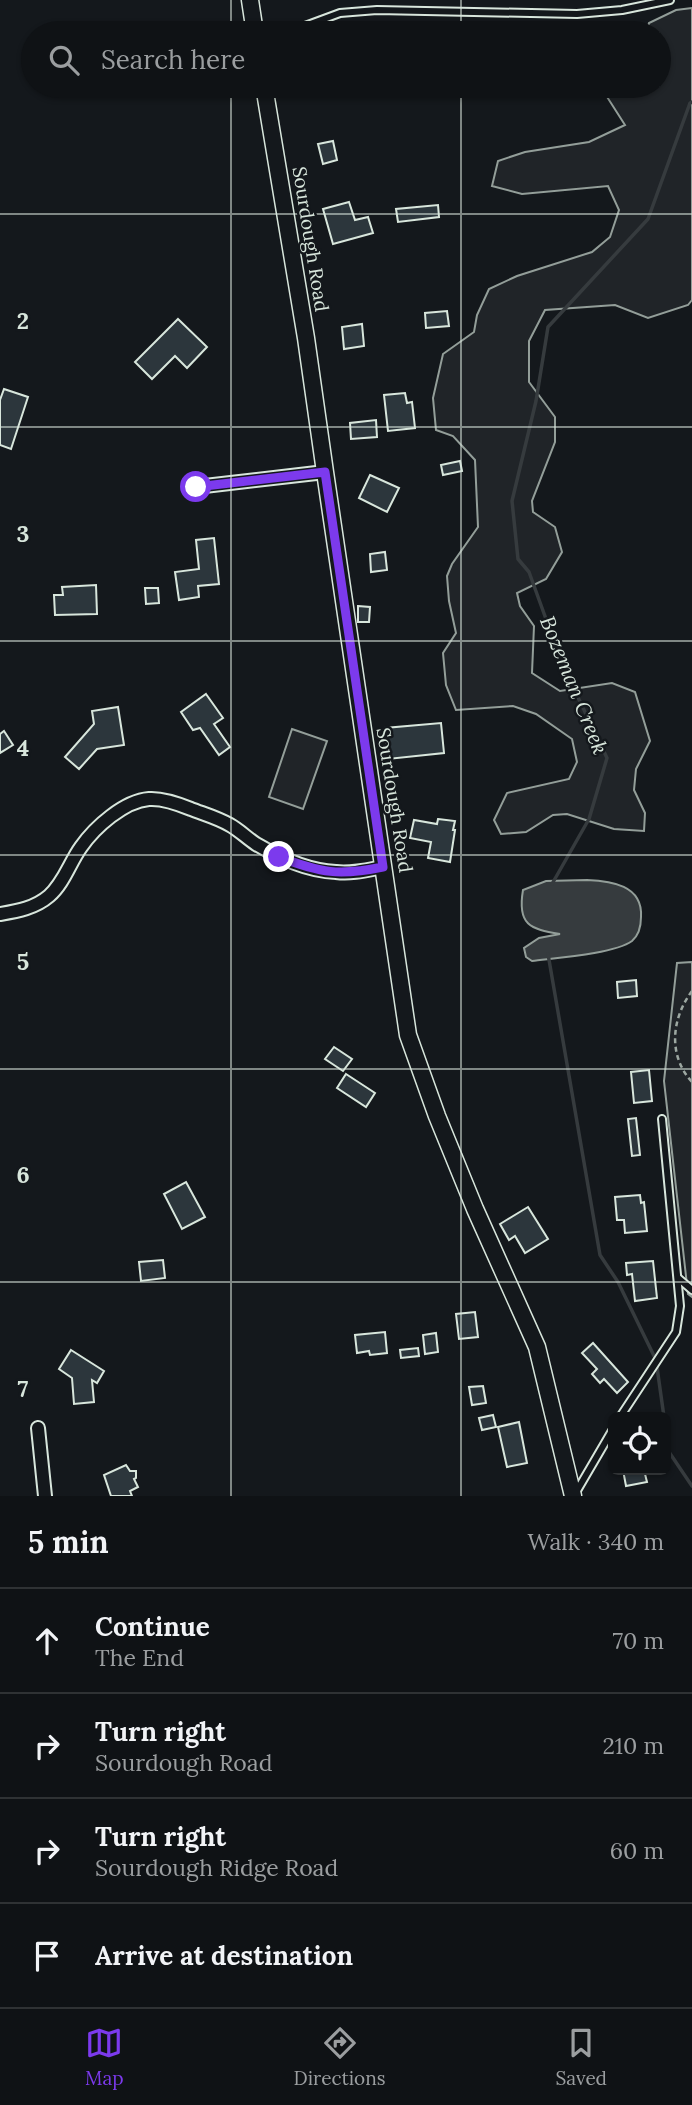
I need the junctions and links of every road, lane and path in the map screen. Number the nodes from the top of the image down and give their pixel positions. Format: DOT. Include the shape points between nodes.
graph roads {
  1 [pos="250,0"];
  2 [pos="670,0"];
  3 [pos="253,21"];
  4 [pos="318,21"];
  5 [pos="266,98"];
  6 [pos="325,472"];
  7 [pos="196,487"];
  8 [pos="383,867"];
  9 [pos="0,914"];
  10 [pos="692,991"];
  11 [pos="692,1082"];
  12 [pos="662,1119"];
  13 [pos="678,1278"];
  14 [pos="692,1290"];
  15 [pos="623,1412"];
  16 [pos="38,1428"];
  17 [pos="608,1437"];
  18 [pos="45,1496"];
  19 [pos="573,1496"];
  1 -- 3 [label="street"];
  2 -- 4 [label="lane" via="577,14 377,10 340,13"];
  5 -- 6 [label="street, Sourdough Road"];
  6 -- 7 [label="street"];
  6 -- 8 [label="street, Sourdough Road"];
  8 -- 9 [label="street" via="355,873 306,867 279,857 204,814 149,799 124,807 99,826 50,895 24,911"];
  8 -- 19 [label="street, Sourdough Road" via="408,1035 475,1209 537,1347"];
  10 -- 11 [label="path" via="678,1013 674,1050"];
  12 -- 13 [label="lane"];
  13 -- 14 [label="lane"];
  13 -- 15 [label="lane" via="681,1306 676,1332"];
  16 -- 18 [label="street"];
  17 -- 19 [label="lane"];
}
